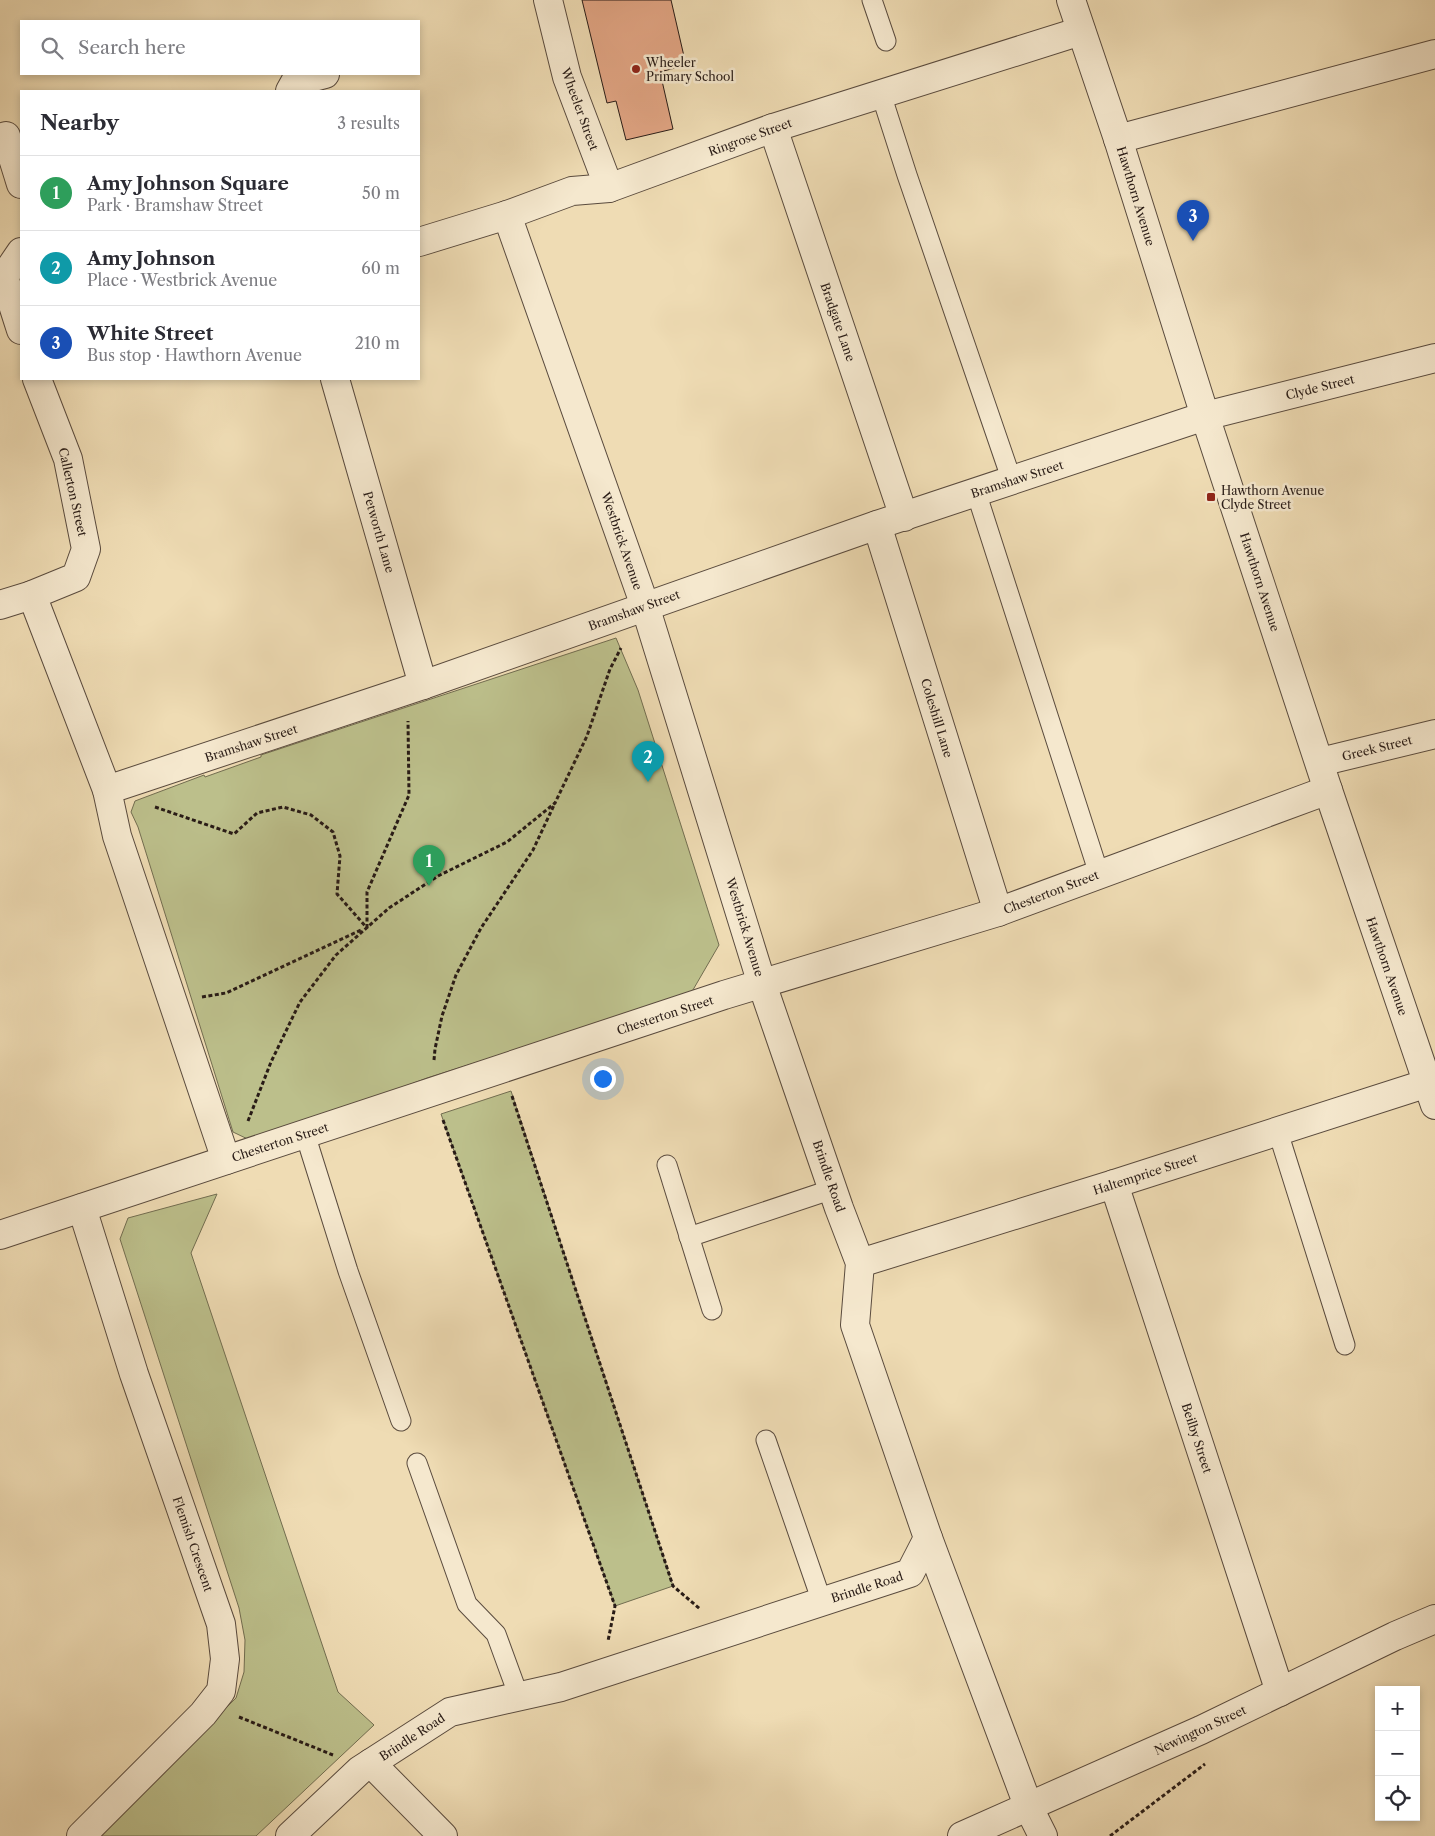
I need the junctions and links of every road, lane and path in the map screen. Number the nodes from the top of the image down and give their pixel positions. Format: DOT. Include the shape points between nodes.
graph roads {
  1 [pos="548,0"];
  2 [pos="872,0"];
  3 [pos="1071,0"];
  4 [pos="1081,31"];
  5 [pos="886,41"];
  6 [pos="1435,54"];
  7 [pos="321,75"];
  8 [pos="292,82"];
  9 [pos="881,94"];
  10 [pos="773,128"];
  11 [pos="6,136"];
  12 [pos="1118,139"];
  13 [pos="20,181"];
  14 [pos="610,188"];
  15 [pos="507,216"];
  16 [pos="420,242"];
  17 [pos="20,253"];
  18 [pos="2,278"];
  19 [pos="20,327"];
  20 [pos="1435,358"];
  21 [pos="37,380"];
  22 [pos="335,380"];
  23 [pos="1205,416"];
  24 [pos="1012,481"];
  25 [pos="976,492"];
  26 [pos="904,516"];
  27 [pos="877,524"];
  28 [pos="32,595"];
  29 [pos="0,605"];
  30 [pos="645,606"];
  31 [pos="423,685"];
  32 [pos="1435,734"];
  33 [pos="1320,762"];
  34 [pos="107,790"];
  35 [pos="1328,790"];
  36 [pos="555,803"];
  37 [pos="152,806"];
  38 [pos="1099,874"];
  39 [pos="998,912"];
  40 [pos="366,928"];
  41 [pos="762,984"];
  42 [pos="173,1002"];
  43 [pos="503,1068"];
  44 [pos="434,1091"];
  45 [pos="1431,1094"];
  46 [pos="1278,1132"];
  47 [pos="305,1134"];
  48 [pos="226,1160"];
  49 [pos="667,1165"];
  50 [pos="1114,1184"];
  51 [pos="833,1189"];
  52 [pos="82,1208"];
  53 [pos="0,1235"];
  54 [pos="689,1237"];
  55 [pos="860,1263"];
  56 [pos="712,1310"];
  57 [pos="1345,1345"];
  58 [pos="402,1421"];
  59 [pos="766,1440"];
  60 [pos="417,1463"];
  61 [pos="928,1538"];
  62 [pos="822,1602"];
  63 [pos="1435,1619"];
  64 [pos="727,1633"];
  65 [pos="601,1674"];
  66 [pos="1280,1692"];
  67 [pos="519,1697"];
  68 [pos="210,1705"];
  69 [pos="1209,1761"];
  70 [pos="365,1767"];
  71 [pos="1029,1808"];
  72 [pos="81,1836"];
  73 [pos="290,1836"];
  74 [pos="443,1836"];
  75 [pos="962,1836"];
  76 [pos="1044,1836"];
  77 [pos="1110,1836"];
  1 -- 14 [label="street, Wheeler Street" via="567,77"];
  2 -- 5 [label="lane"];
  3 -- 4 [label="street, Hawthorn Avenue"];
  4 -- 9 [label="street, Ringrose Street"];
  4 -- 12 [label="street, Hawthorn Avenue"];
  6 -- 12 [label="street"];
  7 -- 8 [label="street"];
  9 -- 10 [label="street, Ringrose Street"];
  9 -- 24 [label="lane"];
  10 -- 14 [label="street, Ringrose Street"];
  10 -- 26 [label="street, Bradgate Lane"];
  11 -- 13 [label="street"];
  12 -- 23 [label="street, Hawthorn Avenue"];
  14 -- 15 [label="street, Ringrose Street" via="572,191"];
  15 -- 16 [label="street, Ringrose Street"];
  15 -- 30 [label="street, Westbrick Avenue"];
  17 -- 18 [label="street"];
  18 -- 19 [label="street"];
  20 -- 23 [label="street, Clyde Street"];
  21 -- 28 [label="street, Callerton Street" via="68,459 86,549 76,577"];
  22 -- 31 [label="street, Petworth Lane"];
  23 -- 24 [label="street, Bramshaw Street"];
  23 -- 33 [label="street, Hawthorn Avenue"];
  24 -- 25 [label="street, Bramshaw Street"];
  25 -- 26 [label="street, Bramshaw Street"];
  25 -- 38 [label="lane"];
  26 -- 27 [label="street, Bramshaw Street"];
  27 -- 30 [label="street, Bramshaw Street"];
  27 -- 39 [label="street, Coleshill Lane"];
  28 -- 29 [label="street"];
  28 -- 34 [label="street"];
  30 -- 31 [label="street, Bramshaw Street"];
  30 -- 36 [label="path" via="610,669 587,736"];
  30 -- 41 [label="street, Westbrick Avenue"];
  31 -- 34 [label="street, Bramshaw Street"];
  31 -- 40 [label="path" via="408,707 409,794 368,892"];
  32 -- 33 [label="street, Greek Street"];
  33 -- 35 [label="street, Hawthorn Avenue"];
  34 -- 42 [label="street" via="117,836"];
  35 -- 38 [label="street, Chesterton Street"];
  35 -- 45 [label="street, Hawthorn Avenue"];
  36 -- 40 [label="path" via="507,842 438,876 389,908"];
  36 -- 44 [label="path" via="533,850 480,928 456,975 435,1049"];
  37 -- 40 [label="path" via="234,834 257,813 283,807 311,816 333,832 340,856 337,894"];
  38 -- 39 [label="street, Chesterton Street"];
  39 -- 41 [label="street, Chesterton Street"];
  40 -- 42 [label="path" via="226,993"];
  40 -- 48 [label="path" via="336,955 300,1002 271,1062 252,1113"];
  41 -- 43 [label="street, Chesterton Street"];
  41 -- 51 [label="street, Brindle Road"];
  42 -- 48 [label="street"];
  43 -- 44 [label="street, Chesterton Street"];
  43 -- 64 [label="path" via="673,1586"];
  44 -- 47 [label="street, Chesterton Street"];
  44 -- 65 [label="path" via="615,1606"];
  45 -- 46 [label="street, Haltemprice Street"];
  46 -- 50 [label="street, Haltemprice Street"];
  46 -- 57 [label="lane"];
  47 -- 48 [label="street, Chesterton Street"];
  47 -- 58 [label="lane" via="348,1271"];
  48 -- 52 [label="street, Chesterton Street"];
  49 -- 54 [label="lane"];
  50 -- 55 [label="street, Haltemprice Street"];
  50 -- 66 [label="street, Beilby Street"];
  51 -- 54 [label="lane"];
  51 -- 55 [label="street, Brindle Road"];
  52 -- 53 [label="street, Chesterton Street"];
  52 -- 68 [label="street, Flemish Crescent" via="134,1374 221,1624 225,1659 221,1691"];
  54 -- 56 [label="lane"];
  55 -- 61 [label="street, Brindle Road" via="855,1325"];
  59 -- 62 [label="lane"];
  60 -- 67 [label="lane" via="467,1604 496,1634"];
  61 -- 62 [label="street, Brindle Road" via="910,1573"];
  61 -- 71 [label="street"];
  62 -- 64 [label="street, Brindle Road"];
  63 -- 66 [label="street, Newington Street"];
  64 -- 65 [label="street, Brindle Road"];
  65 -- 67 [label="street, Brindle Road"];
  66 -- 71 [label="street, Newington Street"];
  67 -- 70 [label="street, Brindle Road" via="450,1712"];
  68 -- 70 [label="path"];
  68 -- 72 [label="street, Flemish Crescent"];
  69 -- 77 [label="path"];
  70 -- 73 [label="street, Brindle Road"];
  70 -- 74 [label="street"];
  71 -- 75 [label="street, Newington Street"];
  71 -- 76 [label="street"];
}
